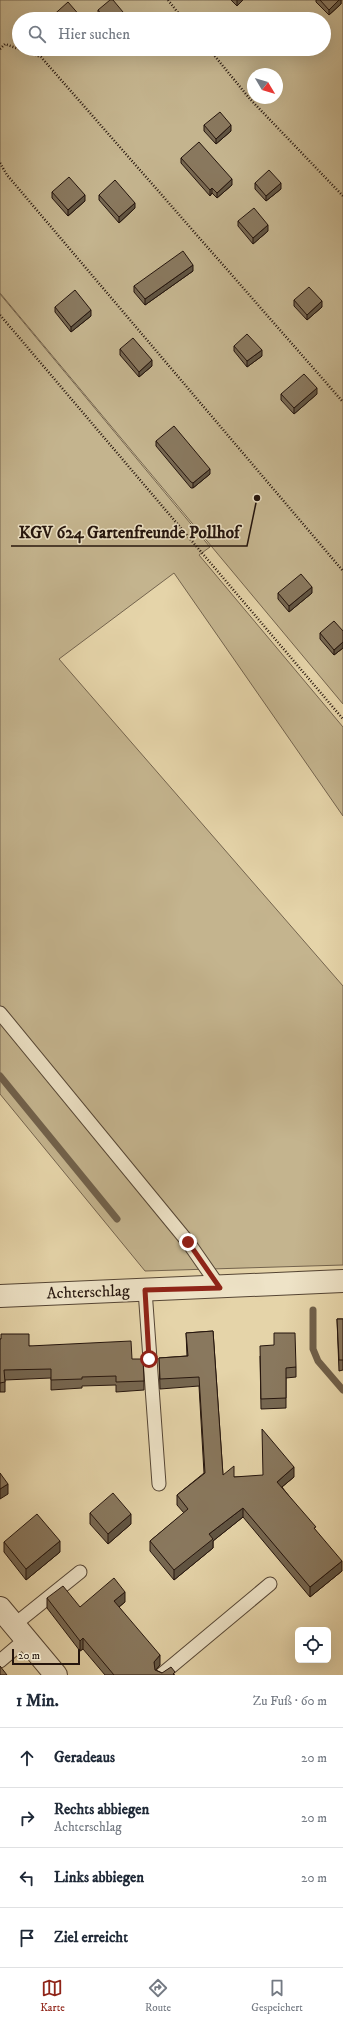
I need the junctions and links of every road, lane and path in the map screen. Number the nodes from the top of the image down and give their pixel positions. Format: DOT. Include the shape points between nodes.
graph roads {
  1 [pos="168,0"];
  2 [pos="178,12"];
  3 [pos="12,47"];
  4 [pos="0,49"];
  5 [pos="38,56"];
  6 [pos="215,56"];
  7 [pos="0,163"];
  8 [pos="343,196"];
  9 [pos="0,315"];
  10 [pos="343,402"];
  11 [pos="343,571"];
  12 [pos="343,719"];
  13 [pos="0,1013"];
  14 [pos="343,1282"];
  15 [pos="220,1288"];
  16 [pos="145,1290"];
  17 [pos="0,1296"];
  18 [pos="159,1484"];
  19 [pos="80,1572"];
  20 [pos="270,1584"];
  21 [pos="0,1608"];
  22 [pos="20,1632"];
  23 [pos="0,1661"];
  24 [pos="56,1675"];
  25 [pos="161,1675"];
  1 -- 2 [label="path"];
  3 -- 4 [label="path" via="5,44"];
  5 -- 10 [label="path"];
  6 -- 8 [label="path" via="250,99"];
  7 -- 11 [label="path" via="12,181"];
  9 -- 12 [label="path"];
  13 -- 15 [label="lane" via="188,1242"];
  14 -- 15 [label="street, Achterschlag"];
  15 -- 16 [label="street, Achterschlag"];
  16 -- 17 [label="street, Achterschlag"];
  16 -- 18 [label="lane"];
  19 -- 22 [label="lane"];
  20 -- 25 [label="lane"];
  21 -- 22 [label="street"];
  22 -- 23 [label="lane"];
  22 -- 24 [label="street"];
}
